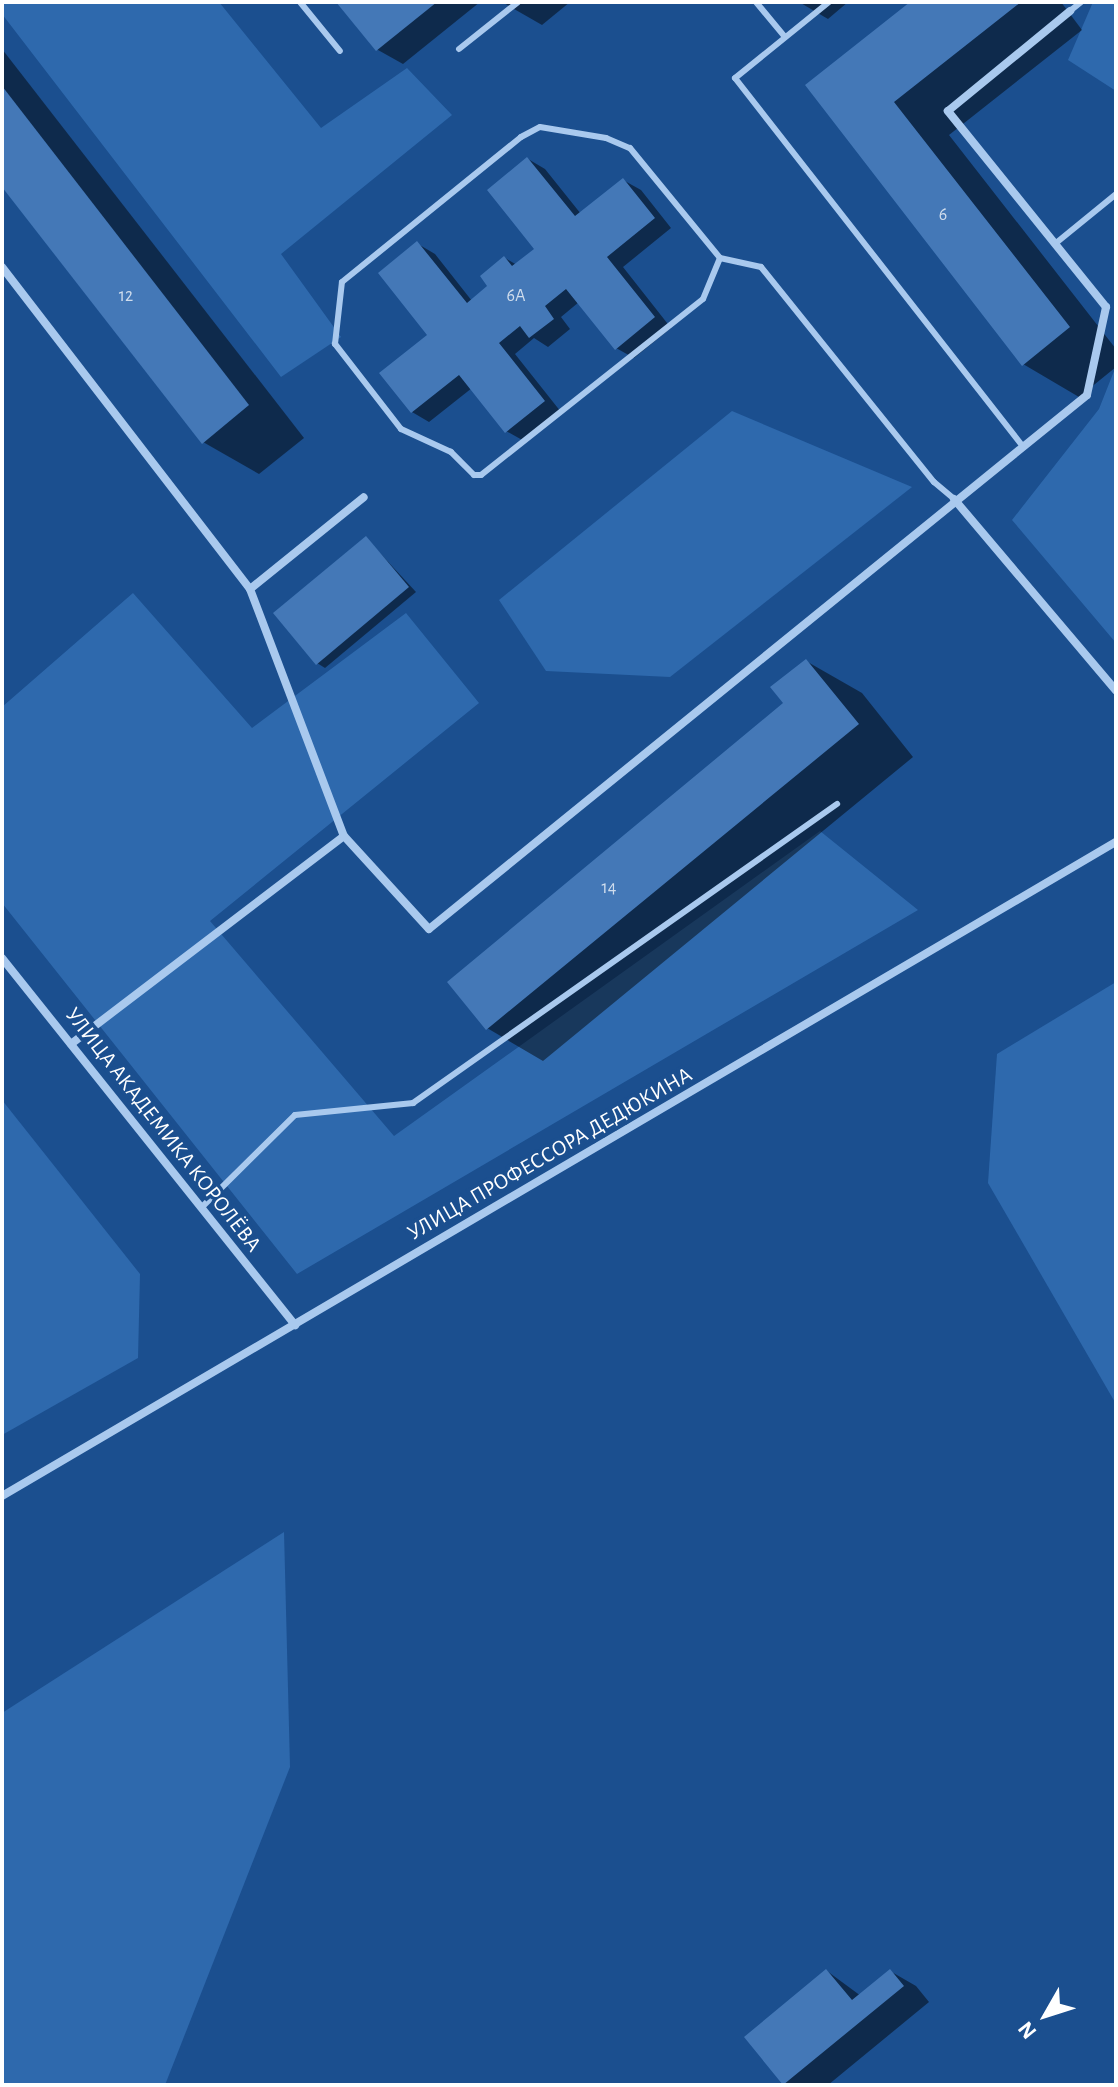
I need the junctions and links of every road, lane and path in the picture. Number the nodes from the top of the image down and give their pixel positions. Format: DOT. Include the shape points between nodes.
graph roads {
  1 [pos="300,2"];
  2 [pos="518,2"];
  3 [pos="756,2"];
  4 [pos="829,2"];
  5 [pos="1081,2"];
  6 [pos="1070,11"];
  7 [pos="785,37"];
  8 [pos="459,49"];
  9 [pos="340,51"];
  10 [pos="1116,194"];
  11 [pos="1056,243"];
  12 [pos="720,258"];
  13 [pos="2,267"];
  14 [pos="1022,446"];
  15 [pos="364,497"];
  16 [pos="954,499"];
  17 [pos="250,589"];
  18 [pos="1116,691"];
  19 [pos="837,804"];
  20 [pos="344,836"];
  21 [pos="1116,842"];
  22 [pos="2,958"];
  23 [pos="71,1044"];
  24 [pos="201,1208"];
  25 [pos="295,1325"];
  26 [pos="2,1496"];
  1 -- 9 [label="lane"];
  2 -- 8 [label="lane"];
  3 -- 7 [label="lane"];
  4 -- 7 [label="lane"];
  5 -- 6 [label="lane"];
  6 -- 11 [label="street" via="948,111"];
  7 -- 14 [label="lane" via="735,78"];
  10 -- 11 [label="lane"];
  11 -- 14 [label="street" via="1106,307 1087,395"];
  12 -- 12 [label="lane" via="630,148 606,138 540,127 351,272 338,295 335,344 401,429 451,452 474,475 481,475 703,299"];
  12 -- 16 [label="lane" via="761,267 934,482"];
  13 -- 17 [label="street"];
  14 -- 16 [label="street"];
  15 -- 17 [label="street"];
  16 -- 18 [label="street"];
  16 -- 20 [label="street" via="429,929"];
  17 -- 20 [label="street"];
  19 -- 24 [label="lane" via="413,1103 295,1115"];
  20 -- 23 [label="street"];
  21 -- 25 [label="street, УЛИЦА ПРОФЕССОРА ДЕДЮКИНА"];
  22 -- 23 [label="street, УЛИЦА АКАДЕМИКА КОРОЛЁВА"];
  23 -- 24 [label="street, УЛИЦА АКАДЕМИКА КОРОЛЁВА"];
  24 -- 25 [label="street, УЛИЦА АКАДЕМИКА КОРОЛЁВА"];
  25 -- 26 [label="street, УЛИЦА ПРОФЕССОРА ДЕДЮКИНА"];
}
